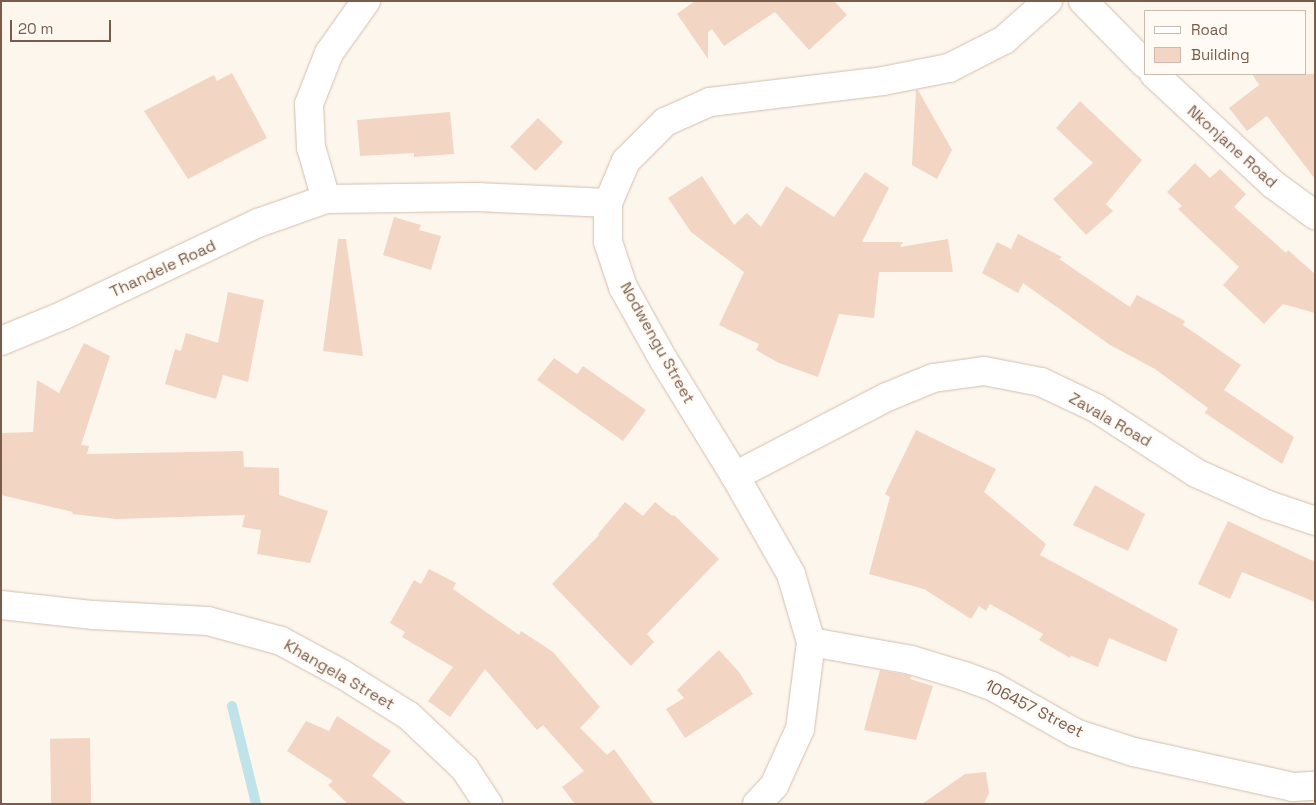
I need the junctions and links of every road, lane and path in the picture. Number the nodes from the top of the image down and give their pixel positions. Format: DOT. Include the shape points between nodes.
graph roads {
  1 [pos="366,1"];
  2 [pos="1048,1"];
  3 [pos="1084,1"];
  4 [pos="1144,63"];
  5 [pos="1155,75"];
  6 [pos="326,199"];
  7 [pos="608,203"];
  8 [pos="1315,215"];
  9 [pos="1,341"];
  10 [pos="735,476"];
  11 [pos="1315,522"];
  12 [pos="1,605"];
  13 [pos="811,642"];
  14 [pos="1315,786"];
  15 [pos="488,804"];
  16 [pos="757,804"];
  1 -- 6 [label="street" via="329,53 309,104 311,147"];
  2 -- 7 [label="street, Nodwengu Street" via="1004,40 949,68 883,81 710,102 665,122 626,161"];
  3 -- 4 [label="street"];
  5 -- 8 [label="street, Nkonjane Road" via="1274,185"];
  6 -- 7 [label="street, Thandele Road" via="477,197"];
  6 -- 9 [label="street, Thandele Road" via="258,223 64,316"];
  7 -- 10 [label="street, Nodwengu Street" via="608,242 623,286 663,359"];
  10 -- 11 [label="street, Zavala Road" via="887,397 933,378 984,371 1041,382 1096,408 1196,473"];
  10 -- 13 [label="street, Nodwengu Street" via="791,574"];
  12 -- 15 [label="street, Khangela Street" via="94,615 208,621 281,641 409,716 465,769"];
  13 -- 14 [label="street, 106457 Street" via="911,660 964,676 992,686 1075,733 1134,752 1293,787"];
  13 -- 16 [label="street, Nodwengu Street" via="800,729 774,786"];
}
